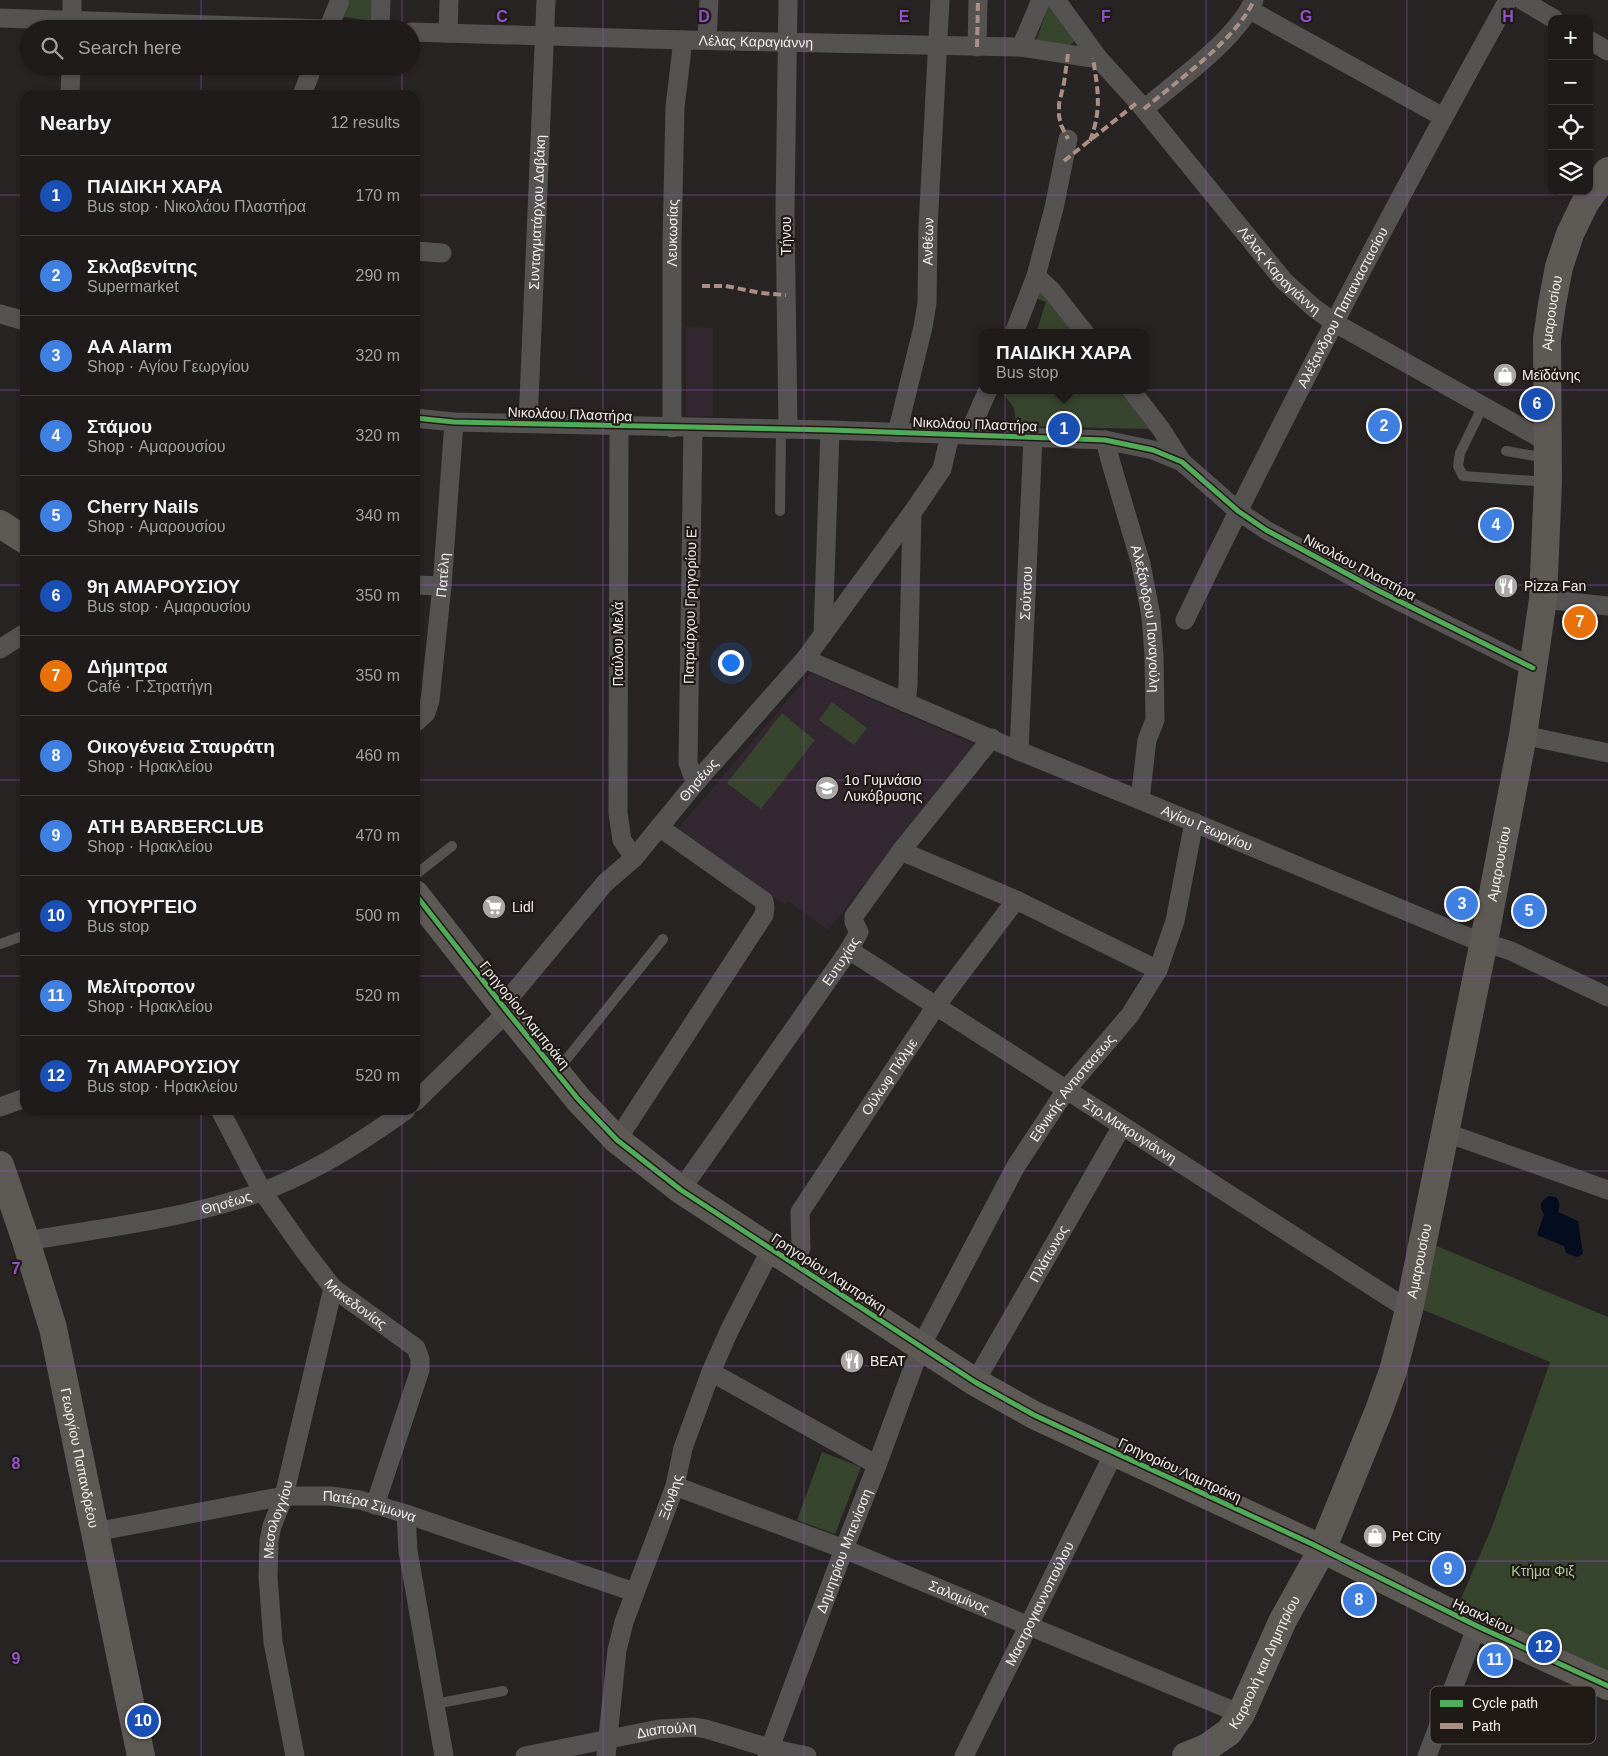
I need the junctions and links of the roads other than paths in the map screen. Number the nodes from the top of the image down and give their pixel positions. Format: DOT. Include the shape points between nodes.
graph roads {
  1 [pos="72,0"];
  2 [pos="340,0"];
  3 [pos="381,0"];
  4 [pos="449,0"];
  5 [pos="546,0"];
  6 [pos="709,0"];
  7 [pos="788,0"];
  8 [pos="940,0"];
  9 [pos="978,0"];
  10 [pos="1041,0"];
  11 [pos="1056,0"];
  12 [pos="1508,0"];
  13 [pos="1522,0"];
  14 [pos="1252,5"];
  15 [pos="1548,15"];
  16 [pos="0,18"];
  17 [pos="21,20"];
  18 [pos="73,20"];
  19 [pos="332,20"];
  20 [pos="380,20"];
  21 [pos="420,32"];
  22 [pos="448,33"];
  23 [pos="545,35"];
  24 [pos="683,40"];
  25 [pos="708,40"];
  26 [pos="788,42"];
  27 [pos="1593,42"];
  28 [pos="938,46"];
  29 [pos="976,47"];
  30 [pos="1021,47"];
  31 [pos="1608,51"];
  32 [pos="1099,59"];
  33 [pos="71,75"];
  34 [pos="310,75"];
  35 [pos="70,90"];
  36 [pos="304,90"];
  37 [pos="1144,109"];
  38 [pos="1443,117"];
  39 [pos="1068,139"];
  40 [pos="1608,172"];
  41 [pos="420,251"];
  42 [pos="442,253"];
  43 [pos="1036,276"];
  44 [pos="0,314"];
  45 [pos="20,320"];
  46 [pos="1335,323"];
  47 [pos="1016,329"];
  48 [pos="1082,329"];
  49 [pos="986,394"];
  50 [pos="1134,394"];
  51 [pos="1482,406"];
  52 [pos="420,419"];
  53 [pos="454,422"];
  54 [pos="528,423"];
  55 [pos="619,426"];
  56 [pos="672,428"];
  57 [pos="693,428"];
  58 [pos="785,429"];
  59 [pos="830,430"];
  60 [pos="897,433"];
  61 [pos="950,435"];
  62 [pos="968,435"];
  63 [pos="1033,438"];
  64 [pos="1105,440"];
  65 [pos="1547,450"];
  66 [pos="1506,451"];
  67 [pos="1182,462"];
  68 [pos="780,511"];
  69 [pos="1238,511"];
  70 [pos="912,513"];
  71 [pos="0,524"];
  72 [pos="20,537"];
  73 [pos="420,585"];
  74 [pos="442,586"];
  75 [pos="1542,599"];
  76 [pos="1608,606"];
  77 [pos="1185,620"];
  78 [pos="823,635"];
  79 [pos="20,636"];
  80 [pos="0,650"];
  81 [pos="806,659"];
  82 [pos="1533,668"];
  83 [pos="906,703"];
  84 [pos="420,718"];
  85 [pos="1523,735"];
  86 [pos="992,738"];
  87 [pos="1019,751"];
  88 [pos="1608,753"];
  89 [pos="698,780"];
  90 [pos="1140,800"];
  91 [pos="1194,822"];
  92 [pos="659,827"];
  93 [pos="452,846"];
  94 [pos="900,851"];
  95 [pos="634,858"];
  96 [pos="420,871"];
  97 [pos="420,900"];
  98 [pos="1016,900"];
  99 [pos="20,937"];
  100 [pos="663,939"];
  101 [pos="1484,941"];
  102 [pos="0,944"];
  103 [pos="849,950"];
  104 [pos="1158,970"];
  105 [pos="1608,998"];
  106 [pos="936,1006"];
  107 [pos="506,1010"];
  108 [pos="556,1072"];
  109 [pos="1066,1090"];
  110 [pos="420,1097"];
  111 [pos="20,1100"];
  112 [pos="0,1107"];
  113 [pos="223,1115"];
  114 [pos="399,1115"];
  115 [pos="1122,1126"];
  116 [pos="1444,1132"];
  117 [pos="617,1140"];
  118 [pos="0,1167"];
  119 [pos="681,1190"];
  120 [pos="1608,1190"];
  121 [pos="262,1191"];
  122 [pos="26,1241"];
  123 [pos="771,1249"];
  124 [pos="793,1264"];
  125 [pos="333,1288"];
  126 [pos="1409,1310"];
  127 [pos="921,1346"];
  128 [pos="711,1372"];
  129 [pos="975,1382"];
  130 [pos="1115,1452"];
  131 [pos="878,1465"];
  132 [pos="675,1486"];
  133 [pos="284,1496"];
  134 [pos="375,1505"];
  135 [pos="406,1514"];
  136 [pos="95,1532"];
  137 [pos="844,1549"];
  138 [pos="1322,1550"];
  139 [pos="634,1592"];
  140 [pos="1027,1626"];
  141 [pos="1477,1626"];
  142 [pos="1454,1686"];
  143 [pos="1608,1686"];
  144 [pos="503,1691"];
  145 [pos="435,1704"];
  146 [pos="1241,1714"];
  147 [pos="1432,1744"];
  148 [pos="607,1748"];
  149 [pos="768,1752"];
  150 [pos="140,1756"];
  151 [pos="295,1756"];
  152 [pos="444,1756"];
  153 [pos="525,1756"];
  154 [pos="807,1756"];
  155 [pos="964,1756"];
  156 [pos="1186,1756"];
  157 [pos="1427,1756"];
  1 -- 18 [label="street"];
  2 -- 19 [label="street"];
  3 -- 20 [label="street"];
  4 -- 22 [label="street"];
  5 -- 23 [label="street, Συνταγματάρχου Δαβάκη"];
  6 -- 25 [label="street"];
  7 -- 26 [label="street, Τήνου"];
  8 -- 28 [label="street, Ανθέων"];
  9 -- 29 [label="street"];
  10 -- 30 [label="street"];
  11 -- 32 [label="street, Λέλας Καραγιάννη"];
  12 -- 38 [label="street, Αλέξανδρου Παπαναστασίου"];
  13 -- 15 [label="street"];
  14 -- 37 [label="street" via="1228,38"];
  14 -- 38 [label="street"];
  16 -- 17 [label="street"];
  21 -- 22 [label="street, Λέλας Καραγιάννη"];
  22 -- 23 [label="street, Λέλας Καραγιάννη"];
  23 -- 24 [label="street, Λέλας Καραγιάννη"];
  23 -- 54 [label="street, Συνταγματάρχου Δαβάκη"];
  24 -- 25 [label="street, Λέλας Καραγιάννη"];
  24 -- 56 [label="street, Λευκωσίας" via="674,106"];
  25 -- 26 [label="street, Λέλας Καραγιάννη"];
  26 -- 28 [label="street, Λέλας Καραγιάννη"];
  26 -- 58 [label="street, Τήνου"];
  27 -- 31 [label="street"];
  28 -- 29 [label="street, Λέλας Καραγιάννη"];
  28 -- 60 [label="street, Ανθέων" via="926,303"];
  29 -- 30 [label="street, Λέλας Καραγιάννη"];
  30 -- 32 [label="street, Λέλας Καραγιάννη"];
  32 -- 37 [label="street, Λέλας Καραγιάννη"];
  33 -- 35 [label="street"];
  34 -- 36 [label="street"];
  37 -- 46 [label="street, Λέλας Καραγιάννη" via="1284,281"];
  38 -- 46 [label="street, Αλέξανδρου Παπαναστασίου"];
  39 -- 43 [label="street"];
  40 -- 65 [label="main road, Αμαρουσίου" via="1586,203 1570,234 1559,267 1547,340"];
  41 -- 42 [label="street"];
  43 -- 47 [label="street"];
  43 -- 48 [label="street"];
  44 -- 45 [label="street"];
  46 -- 51 [label="street, Λέλας Καραγιάννη"];
  46 -- 69 [label="street, Αλέξανδρου Παπαναστασίου"];
  49 -- 62 [label="street"];
  50 -- 67 [label="street"];
  51 -- 65 [label="street, Λέλας Καραγιάννη" via="1511,422"];
  51 -- 65 [label="lane" via="1460,453 1458,466 1463,476"];
  52 -- 53 [label="street, Νικολάου Πλαστήρα"];
  53 -- 54 [label="street, Νικολάου Πλαστήρα"];
  53 -- 74 [label="street, Πατέλη"];
  54 -- 55 [label="street, Νικολάου Πλαστήρα"];
  55 -- 56 [label="street, Νικολάου Πλαστήρα"];
  55 -- 95 [label="street, Παύλου Μελά" via="618,813 622,840"];
  56 -- 57 [label="street, Νικολάου Πλαστήρα"];
  57 -- 58 [label="street, Νικολάου Πλαστήρα"];
  57 -- 89 [label="street, Πατριάρχου Γρηγορίου Ε'" via="688,763"];
  58 -- 59 [label="street, Νικολάου Πλαστήρα"];
  58 -- 68 [label="lane"];
  59 -- 60 [label="street, Νικολάου Πλαστήρα"];
  59 -- 78 [label="street"];
  60 -- 61 [label="street, Νικολάου Πλαστήρα"];
  61 -- 62 [label="street, Νικολάου Πλαστήρα"];
  61 -- 70 [label="street, Θησέως" via="942,469"];
  62 -- 63 [label="street, Νικολάου Πλαστήρα"];
  63 -- 64 [label="street, Νικολάου Πλαστήρα"];
  63 -- 87 [label="street, Σούτσου"];
  64 -- 67 [label="street, Νικολάου Πλαστήρα" via="1153,450"];
  64 -- 90 [label="street, Αλεξάνδρου Παναγούλη" via="1141,564 1154,656 1155,720 1147,740"];
  65 -- 66 [label="lane"];
  65 -- 75 [label="main road, Αμαρουσίου"];
  67 -- 69 [label="street, Νικολάου Πλαστήρα"];
  69 -- 77 [label="street, Αλέξανδρου Παπαναστασίου"];
  69 -- 82 [label="street, Νικολάου Πλαστήρα" via="1266,530 1377,590"];
  70 -- 78 [label="street, Θησέως"];
  70 -- 83 [label="street"];
  71 -- 72 [label="main road"];
  73 -- 74 [label="street"];
  74 -- 84 [label="street, Πατέλη" via="430,700 426,713"];
  75 -- 76 [label="street"];
  75 -- 82 [label="main road, Αμαρουσίου"];
  78 -- 81 [label="street, Θησέως"];
  79 -- 80 [label="street"];
  81 -- 83 [label="street, Αγίου Γεωργίου"];
  81 -- 89 [label="street, Θησέως"];
  82 -- 85 [label="main road, Αμαρουσίου"];
  83 -- 86 [label="street, Αγίου Γεωργίου"];
  85 -- 88 [label="street"];
  85 -- 101 [label="main road, Αμαρουσίου"];
  86 -- 87 [label="street, Αγίου Γεωργίου"];
  86 -- 94 [label="street, Ευτυχίας"];
  87 -- 90 [label="street, Αγίου Γεωργίου"];
  89 -- 92 [label="street, Θησέως"];
  90 -- 91 [label="street, Αγίου Γεωργίου"];
  91 -- 101 [label="street, Αγίου Γεωργίου"];
  91 -- 104 [label="street, Εθνικής Αντιστασεως" via="1175,921"];
  92 -- 95 [label="street, Θησέως"];
  92 -- 117 [label="street" via="764,902 766,907 764,915"];
  93 -- 96 [label="lane"];
  94 -- 98 [label="street"];
  94 -- 103 [label="street, Ευτυχίας" via="854,916 859,932"];
  95 -- 107 [label="street, Θησέως" via="605,883 511,996"];
  97 -- 107 [label="main road, Γρηγορίου Λαμπράκη"];
  98 -- 104 [label="street"];
  98 -- 106 [label="street, Ούλωφ Πάλμε"];
  99 -- 102 [label="lane"];
  100 -- 108 [label="lane"];
  101 -- 105 [label="street, Αγίου Γεωργίου" via="1511,950"];
  101 -- 116 [label="main road, Αμαρουσίου"];
  103 -- 106 [label="street, Στρ.Μακρυγιάννη"];
  103 -- 119 [label="street, Ευτυχίας"];
  104 -- 109 [label="street, Εθνικής Αντιστασεως" via="1130,1015"];
  106 -- 109 [label="street, Στρ.Μακρυγιάννη"];
  106 -- 124 [label="street, Ούλωφ Πάλμε" via="800,1212 801,1248"];
  107 -- 108 [label="main road, Γρηγορίου Λαμπράκη"];
  107 -- 110 [label="street, Θησέως"];
  108 -- 117 [label="main road, Γρηγορίου Λαμπράκη"];
  109 -- 115 [label="street, Στρ.Μακρυγιάννη"];
  109 -- 127 [label="street, Εθνικής Αντιστασεως" via="1016,1166"];
  111 -- 112 [label="street"];
  113 -- 121 [label="street, Μακεδονίας"];
  114 -- 121 [label="street, Θησέως" via="350,1148"];
  115 -- 126 [label="street, Στρ.Μακρυγιάννη"];
  115 -- 129 [label="street, Πλάτωνος"];
  116 -- 120 [label="street"];
  116 -- 126 [label="main road, Αμαρουσίου"];
  117 -- 119 [label="main road, Γρηγορίου Λαμπράκη"];
  118 -- 122 [label="main road, Γεωργίου Παπανδρέου"];
  119 -- 123 [label="main road, Γρηγορίου Λαμπράκη"];
  121 -- 122 [label="street, Θησέως" via="172,1216"];
  121 -- 125 [label="street, Μακεδονίας"];
  122 -- 136 [label="main road, Γεωργίου Παπανδρέου" via="53,1328"];
  123 -- 124 [label="main road, Γρηγορίου Λαμπράκη"];
  123 -- 128 [label="street, Ξάνθης"];
  124 -- 127 [label="main road, Γρηγορίου Λαμπράκη"];
  125 -- 133 [label="street, Μεσολογγίου"];
  125 -- 134 [label="street, Μακεδονίας" via="416,1348 420,1359 420,1370"];
  126 -- 138 [label="main road, Αμαρουσίου" via="1379,1410"];
  127 -- 129 [label="main road, Γρηγορίου Λαμπράκη"];
  127 -- 131 [label="street, Δημητρίου Μπενίσση"];
  128 -- 131 [label="street"];
  128 -- 132 [label="street, Ξάνθης" via="683,1448"];
  129 -- 130 [label="main road, Γρηγορίου Λαμπράκη" via="1034,1415"];
  130 -- 138 [label="main road, Γρηγορίου Λαμπράκη"];
  130 -- 140 [label="street, Μαστρογιαννοπούλου"];
  131 -- 137 [label="street, Δημητρίου Μπενίσση"];
  132 -- 137 [label="street, Σαλαμίνος"];
  132 -- 139 [label="street, Ξάνθης"];
  133 -- 134 [label="street, Πατέρα Σϊμωνα" via="330,1496"];
  133 -- 136 [label="street, Πατέρα Σϊμωνα"];
  133 -- 151 [label="street, Μεσολογγίου" via="269,1541 268,1577 273,1642"];
  134 -- 135 [label="street, Πατέρα Σϊμωνα"];
  135 -- 139 [label="street, Πατέρα Σϊμωνα"];
  135 -- 145 [label="street" via="408,1551"];
  136 -- 150 [label="main road, Γεωργίου Παπανδρέου"];
  137 -- 140 [label="street, Σαλαμίνος"];
  137 -- 149 [label="street, Δημητρίου Μπενίσση"];
  138 -- 141 [label="main road, Ηρακλείου"];
  138 -- 146 [label="main road, Καραολή και Δημητρίου" via="1283,1620"];
  139 -- 148 [label="street, Ξάνθης" via="617,1650"];
  140 -- 146 [label="street, Σαλαμίνος"];
  140 -- 155 [label="street, Μαστρογιαννοπούλου"];
  141 -- 142 [label="street"];
  141 -- 143 [label="main road, Ηρακλείου"];
  144 -- 145 [label="lane"];
  145 -- 152 [label="street"];
  146 -- 156 [label="main road, Καραολή και Δημητρίου" via="1230,1732 1206,1748"];
  147 -- 157 [label="street"];
  148 -- 149 [label="street, Διαπούλη" via="659,1728 694,1727"];
  148 -- 153 [label="street, Διαπούλη"];
  149 -- 154 [label="street, Διαπούλη"];
}
